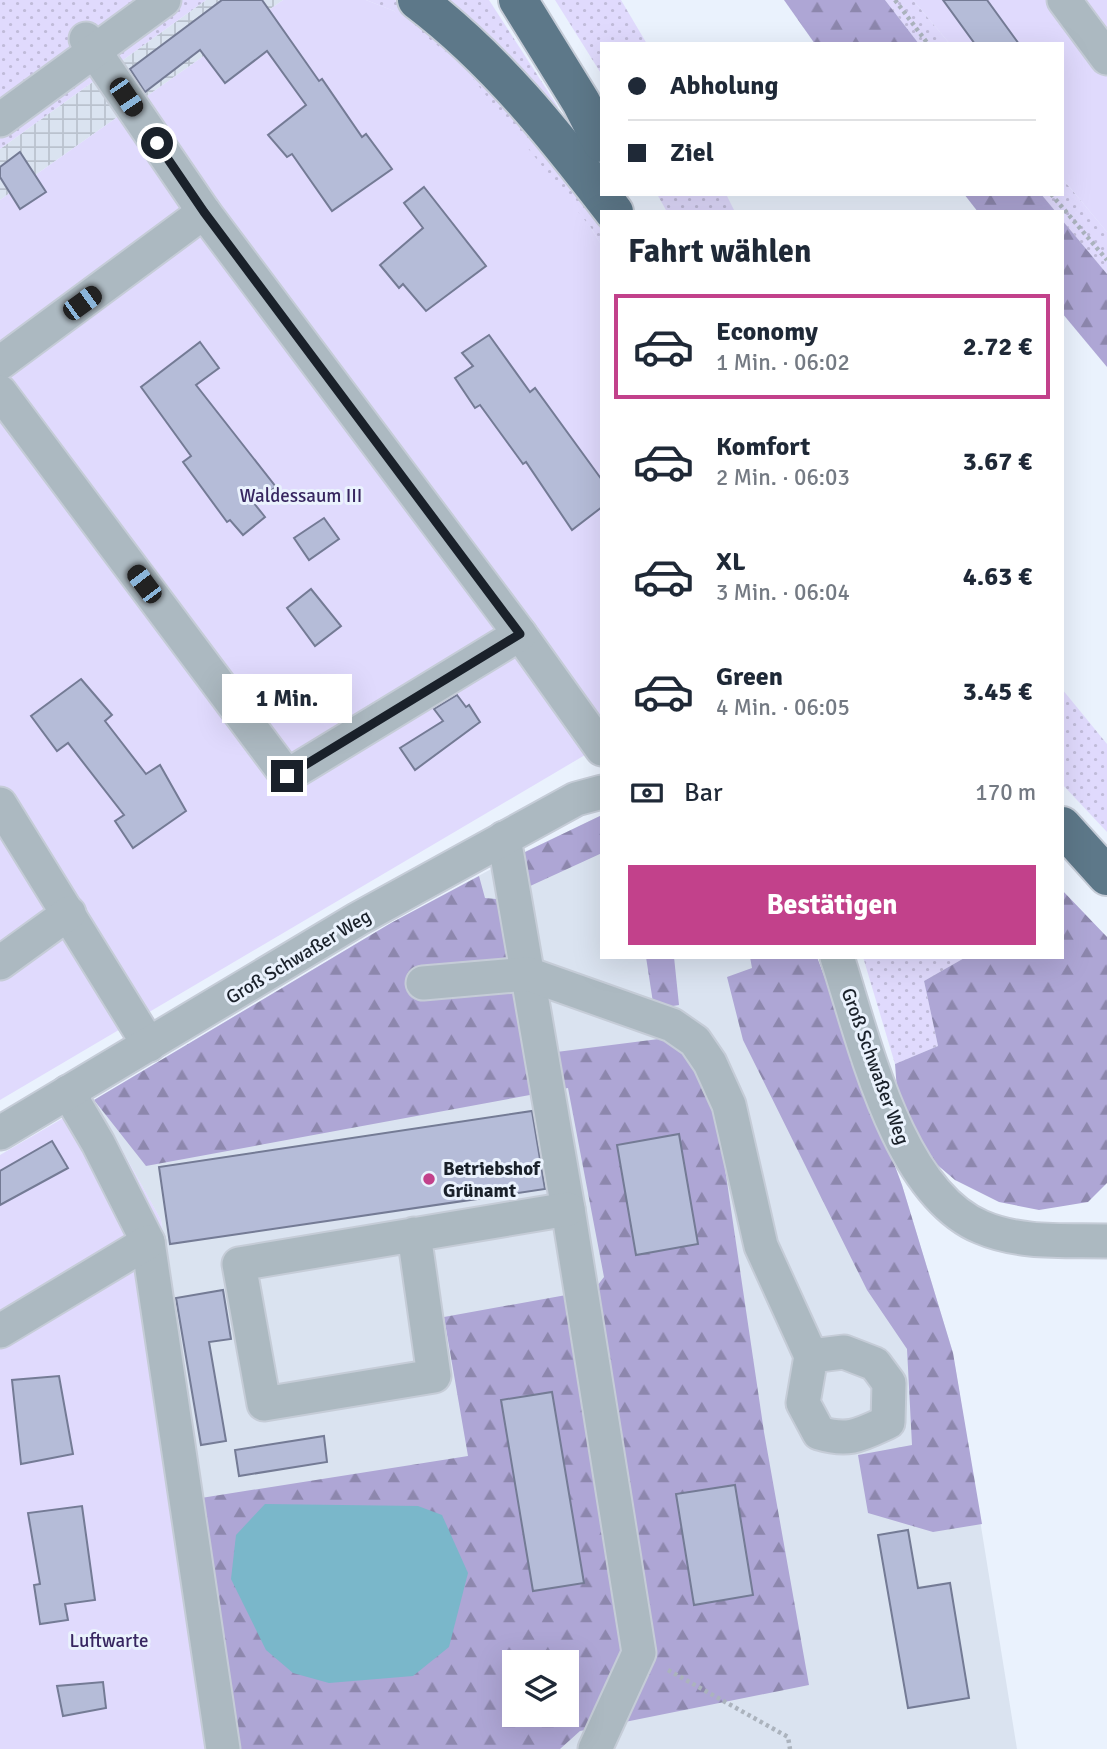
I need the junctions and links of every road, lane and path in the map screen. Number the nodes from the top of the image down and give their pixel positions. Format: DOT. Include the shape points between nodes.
graph roads {
  1 [pos="164,0"];
  2 [pos="417,0"];
  3 [pos="519,0"];
  4 [pos="895,0"];
  5 [pos="1064,0"];
  6 [pos="926,42"];
  7 [pos="91,45"];
  8 [pos="1107,58"];
  9 [pos="0,120"];
  10 [pos="600,138"];
  11 [pos="600,194"];
  12 [pos="602,196"];
  13 [pos="1053,196"];
  14 [pos="612,210"];
  15 [pos="204,212"];
  16 [pos="1107,260"];
  17 [pos="0,363"];
  18 [pos="0,392"];
  19 [pos="520,634"];
  20 [pos="600,746"];
  21 [pos="600,793"];
  22 [pos="0,804"];
  23 [pos="1064,828"];
  24 [pos="504,838"];
  25 [pos="1107,876"];
  26 [pos="69,913"];
  27 [pos="838,959"];
  28 [pos="0,963"];
  29 [pos="527,974"];
  30 [pos="423,983"];
  31 [pos="149,1045"];
  32 [pos="68,1092"];
  33 [pos="0,1133"];
  34 [pos="568,1209"];
  35 [pos="414,1234"];
  36 [pos="1107,1241"];
  37 [pos="148,1242"];
  38 [pos="0,1331"];
  39 [pos="811,1356"];
  40 [pos="639,1653"];
  41 [pos="223,1749"];
  42 [pos="595,1749"];
  43 [pos="790,1749"];
  1 -- 7 [label="street"];
  2 -- 11 [label="highway" via="470,43 545,123"];
  3 -- 10 [label="highway"];
  4 -- 6 [label="path"];
  5 -- 8 [label="street"];
  7 -- 9 [label="street"];
  7 -- 15 [label="street"];
  12 -- 14 [label="highway"];
  13 -- 16 [label="path"];
  15 -- 17 [label="street"];
  15 -- 19 [label="street"];
  18 -- 19 [label="street" via="287,776"];
  19 -- 20 [label="street"];
  21 -- 24 [label="street, Groß Schwaßer Weg" via="576,799"];
  22 -- 26 [label="street"];
  23 -- 25 [label="highway"];
  24 -- 29 [label="street"];
  24 -- 31 [label="street, Groß Schwaßer Weg" via="358,919"];
  26 -- 28 [label="street"];
  26 -- 31 [label="street"];
  27 -- 36 [label="street, Groß Schwaßer Weg" via="900,1138 922,1177 944,1203 980,1227 1024,1239"];
  29 -- 30 [label="street"];
  29 -- 34 [label="street"];
  29 -- 39 [label="street" via="673,1026 695,1041 729,1105 761,1245"];
  31 -- 32 [label="street, Groß Schwaßer Weg"];
  32 -- 33 [label="street, Groß Schwaßer Weg"];
  32 -- 37 [label="street"];
  34 -- 35 [label="street"];
  34 -- 40 [label="street"];
  35 -- 35 [label="street" via="239,1264 264,1404 434,1376"];
  37 -- 38 [label="street"];
  37 -- 41 [label="street"];
  40 -- 42 [label="street"];
  40 -- 43 [label="path" via="788,1737"];
}
